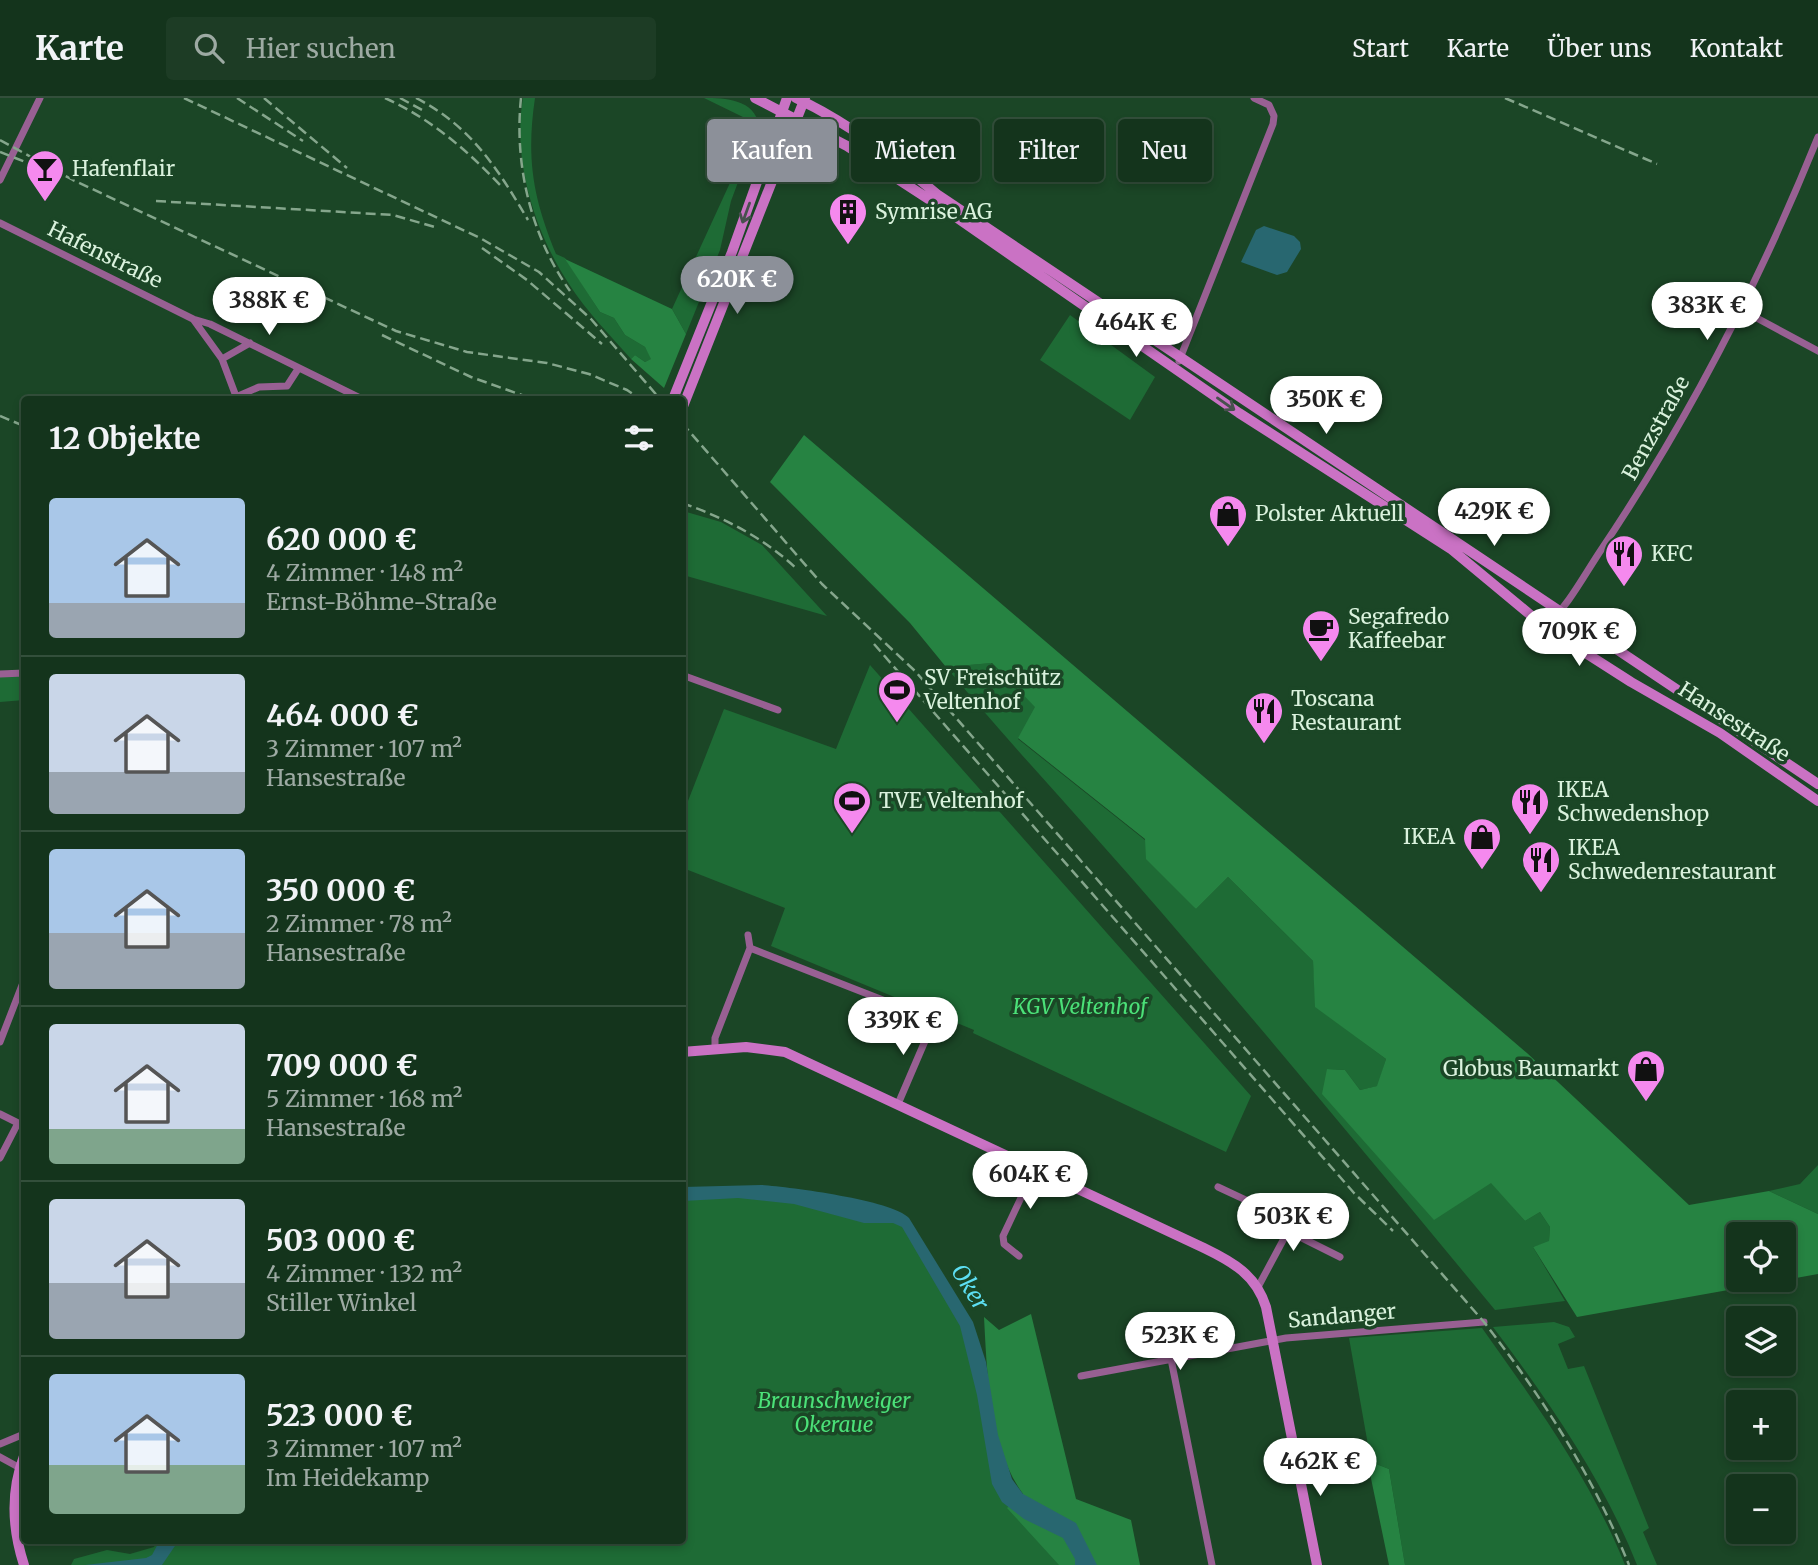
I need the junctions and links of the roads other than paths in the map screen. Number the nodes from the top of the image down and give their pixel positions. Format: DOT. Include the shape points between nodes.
graph roads {
  1 [pos="40,98"];
  2 [pos="755,98"];
  3 [pos="787,98"];
  4 [pos="1254,98"];
  5 [pos="802,99"];
  6 [pos="781,111"];
  7 [pos="797,118"];
  8 [pos="1818,137"];
  9 [pos="0,180"];
  10 [pos="0,223"];
  11 [pos="1740,309"];
  12 [pos="193,319"];
  13 [pos="250,343"];
  14 [pos="1818,351"];
  15 [pos="222,359"];
  16 [pos="1178,363"];
  17 [pos="298,369"];
  18 [pos="675,395"];
  19 [pos="236,396"];
  20 [pos="241,396"];
  21 [pos="356,396"];
  22 [pos="686,401"];
  23 [pos="1561,612"];
  24 [pos="1545,627"];
  25 [pos="21,673"];
  26 [pos="0,674"];
  27 [pos="686,676"];
  28 [pos="778,710"];
  29 [pos="1818,784"];
  30 [pos="1818,801"];
  31 [pos="748,935"];
  32 [pos="750,948"];
  33 [pos="21,988"];
  34 [pos="0,1042"];
  35 [pos="715,1049"];
  36 [pos="686,1052"];
  37 [pos="898,1104"];
  38 [pos="0,1114"];
  39 [pos="21,1125"];
  40 [pos="0,1158"];
  41 [pos="1035,1168"];
  42 [pos="1218,1187"];
  43 [pos="1288,1231"];
  44 [pos="1019,1256"];
  45 [pos="1340,1257"];
  46 [pos="1258,1287"];
  47 [pos="1483,1322"];
  48 [pos="1273,1340"];
  49 [pos="1171,1359"];
  50 [pos="1081,1376"];
  51 [pos="21,1435"];
  52 [pos="0,1444"];
  53 [pos="0,1457"];
  54 [pos="21,1465"];
  55 [pos="20,1468"];
  56 [pos="24,1565"];
  57 [pos="1212,1565"];
  58 [pos="1317,1565"];
  1 -- 9 [label="street"];
  2 -- 6 [label="main road, Hansestraße"];
  3 -- 6 [label="main road"];
  4 -- 16 [label="street" via="1269,105 1272,124"];
  5 -- 7 [label="main road"];
  5 -- 16 [label="main road, Hansestraße" via="903,165 938,195"];
  6 -- 7 [label="main road, Hansestraße"];
  6 -- 18 [label="main road, one-way"];
  7 -- 16 [label="main road, Hansestraße"];
  7 -- 22 [label="main road"];
  8 -- 11 [label="street, Benzstraße"];
  10 -- 12 [label="street, Hafenstraße"];
  11 -- 14 [label="street"];
  11 -- 23 [label="street, Benzstraße" via="1648,478"];
  12 -- 13 [label="street, Hafenstraße"];
  12 -- 15 [label="street, Hafenstraße"];
  13 -- 15 [label="street"];
  13 -- 17 [label="street, Hafenstraße"];
  15 -- 19 [label="street, Hafenstraße"];
  16 -- 23 [label="main road, Hansestraße"];
  16 -- 24 [label="main road, Hansestraße, one-way" via="1451,549"];
  17 -- 20 [label="street, Hafenstraße" via="287,386 259,387"];
  17 -- 21 [label="street, Hafenstraße"];
  23 -- 24 [label="street, Benzstraße"];
  23 -- 29 [label="main road, Hansestraße"];
  24 -- 30 [label="main road, Hansestraße" via="1720,733"];
  25 -- 26 [label="street"];
  27 -- 28 [label="street"];
  31 -- 32 [label="street"];
  32 -- 35 [label="street" via="715,1038"];
  32 -- 37 [label="street" via="934,1020"];
  33 -- 34 [label="street"];
  35 -- 36 [label="main road"];
  35 -- 37 [label="main road" via="785,1052"];
  37 -- 41 [label="main road"];
  38 -- 39 [label="street"];
  39 -- 40 [label="street"];
  41 -- 44 [label="street" via="1003,1236 1004,1244"];
  41 -- 46 [label="main road" via="1222,1257"];
  42 -- 43 [label="street" via="1280,1216"];
  43 -- 45 [label="street"];
  43 -- 46 [label="street"];
  46 -- 48 [label="main road"];
  47 -- 48 [label="street, Sandanger"];
  48 -- 49 [label="street, Sandanger"];
  48 -- 58 [label="main road"];
  49 -- 50 [label="street, Sandanger"];
  49 -- 57 [label="street"];
  51 -- 52 [label="street"];
  53 -- 55 [label="street"];
  54 -- 55 [label="main road"];
  55 -- 56 [label="main road" via="13,1518"];
}
